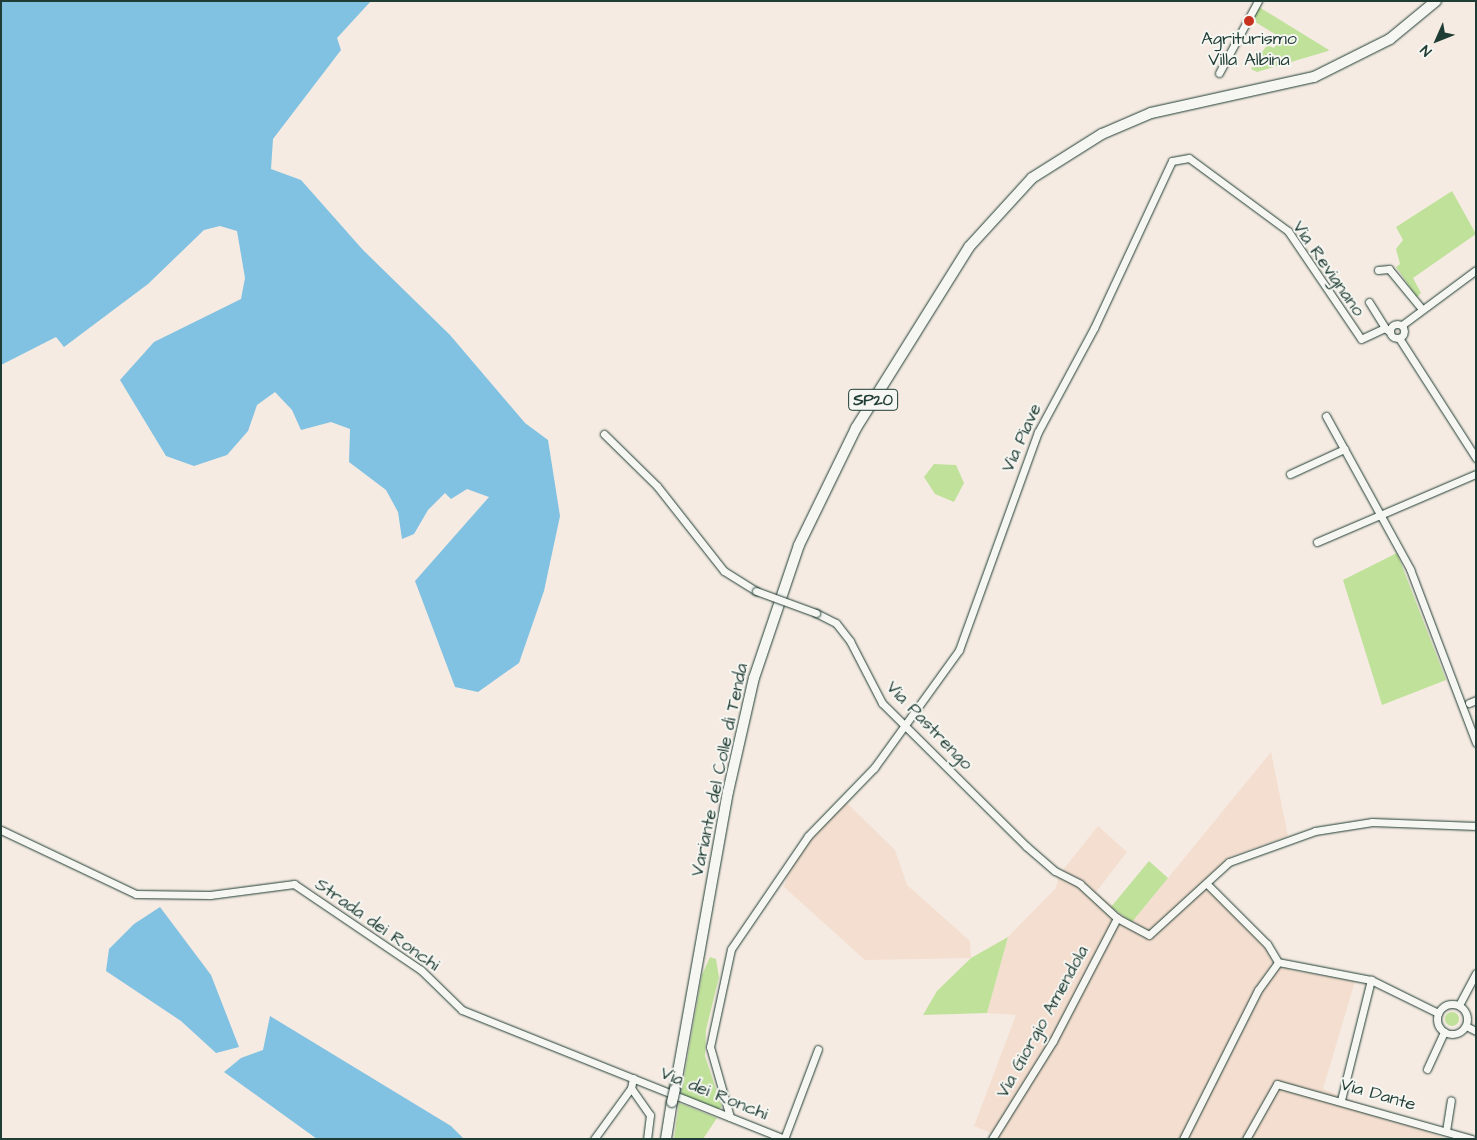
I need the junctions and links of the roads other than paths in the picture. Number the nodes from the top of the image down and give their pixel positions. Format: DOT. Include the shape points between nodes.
graph roads {
  1 [pos="1258,1"];
  2 [pos="1436,1"];
  3 [pos="1219,74"];
  4 [pos="1172,161"];
  5 [pos="1378,270"];
  6 [pos="1476,270"];
  7 [pos="1369,302"];
  8 [pos="1421,308"];
  9 [pos="1402,325"];
  10 [pos="1388,330"];
  11 [pos="1398,338"];
  12 [pos="1326,416"];
  13 [pos="604,434"];
  14 [pos="1344,449"];
  15 [pos="1476,458"];
  16 [pos="1476,469"];
  17 [pos="1290,474"];
  18 [pos="1476,474"];
  19 [pos="1379,513"];
  20 [pos="1317,542"];
  21 [pos="903,726"];
  22 [pos="1476,743"];
  23 [pos="1476,826"];
  24 [pos="1,830"];
  25 [pos="1476,834"];
  26 [pos="1207,884"];
  27 [pos="1117,918"];
  28 [pos="1278,962"];
  29 [pos="1476,973"];
  30 [pos="1371,980"];
  31 [pos="1458,1005"];
  32 [pos="1438,1013"];
  33 [pos="1466,1026"];
  34 [pos="1476,1031"];
  35 [pos="1444,1032"];
  36 [pos="818,1049"];
  37 [pos="1427,1068"];
  38 [pos="633,1078"];
  39 [pos="631,1088"];
  40 [pos="1342,1100"];
  41 [pos="1452,1100"];
  42 [pos="730,1117"];
  43 [pos="1446,1131"];
  44 [pos="1184,1138"];
  45 [pos="594,1139"];
  46 [pos="647,1139"];
  47 [pos="666,1139"];
  48 [pos="785,1139"];
  49 [pos="992,1139"];
  50 [pos="1246,1139"];
  51 [pos="1471,1139"];
  1 -- 3 [label="street"];
  2 -- 47 [label="main road, Variante del Colle di Tenda / SP20, bridge" via="1390,39 1314,77 1151,114 1102,134 1032,178 969,247 856,428 799,544 754,678 728,792"];
  4 -- 10 [label="street, Via Revignano" via="1189,158 1288,231 1361,339"];
  4 -- 21 [label="street, Via Piave" via="1094,328 1038,432 959,650"];
  5 -- 8 [label="street" via="1389,269"];
  6 -- 8 [label="street, Via Revignano"];
  7 -- 10 [label="street, Via Revignano"];
  8 -- 9 [label="street, Via Revignano"];
  9 -- 10 [label="street, Via Revignano" via="1396,324"];
  9 -- 11 [label="street" via="1403,335"];
  10 -- 11 [label="street, Via Revignano"];
  11 -- 15 [label="street"];
  12 -- 14 [label="street"];
  13 -- 21 [label="street, Via Pastrengo, bridge" via="657,486 724,571 756,591 816,613 836,624 850,641 873,691"];
  14 -- 17 [label="street"];
  14 -- 19 [label="street"];
  16 -- 18 [label="street"];
  18 -- 19 [label="street"];
  19 -- 20 [label="street"];
  19 -- 22 [label="street" via="1410,569"];
  21 -- 27 [label="street, Via Pastrengo" via="1032,852 1080,884"];
  21 -- 42 [label="street, Via Piave" via="874,768 808,836 731,950 710,1047"];
  23 -- 25 [label="street"];
  23 -- 26 [label="street" via="1372,822 1315,831 1229,862"];
  24 -- 38 [label="street, Strada dei Ronchi" via="136,894 210,895 294,884 421,970 462,1010"];
  26 -- 27 [label="street, Via Pastrengo" via="1154,934"];
  26 -- 28 [label="street" via="1267,944"];
  27 -- 49 [label="street, Via Giorgio Amendola" via="1053,1041"];
  28 -- 30 [label="street"];
  28 -- 44 [label="street" via="1251,1004"];
  29 -- 31 [label="street"];
  30 -- 32 [label="street"];
  30 -- 40 [label="street"];
  31 -- 32 [label="street" via="1449,1004"];
  31 -- 33 [label="street" via="1466,1012"];
  32 -- 35 [label="street" via="1438,1023"];
  33 -- 34 [label="street"];
  33 -- 35 [label="street" via="1454,1034"];
  35 -- 37 [label="street"];
  36 -- 48 [label="street"];
  38 -- 39 [label="street"];
  38 -- 42 [label="street, Via dei Ronchi"];
  39 -- 45 [label="street"];
  39 -- 46 [label="street" via="650,1115"];
  40 -- 43 [label="street, Via Dante"];
  40 -- 50 [label="street, Via Dante" via="1277,1084"];
  41 -- 43 [label="street"];
  42 -- 48 [label="street, Via dei Ronchi"];
  43 -- 51 [label="street, Via Dante"];
}
